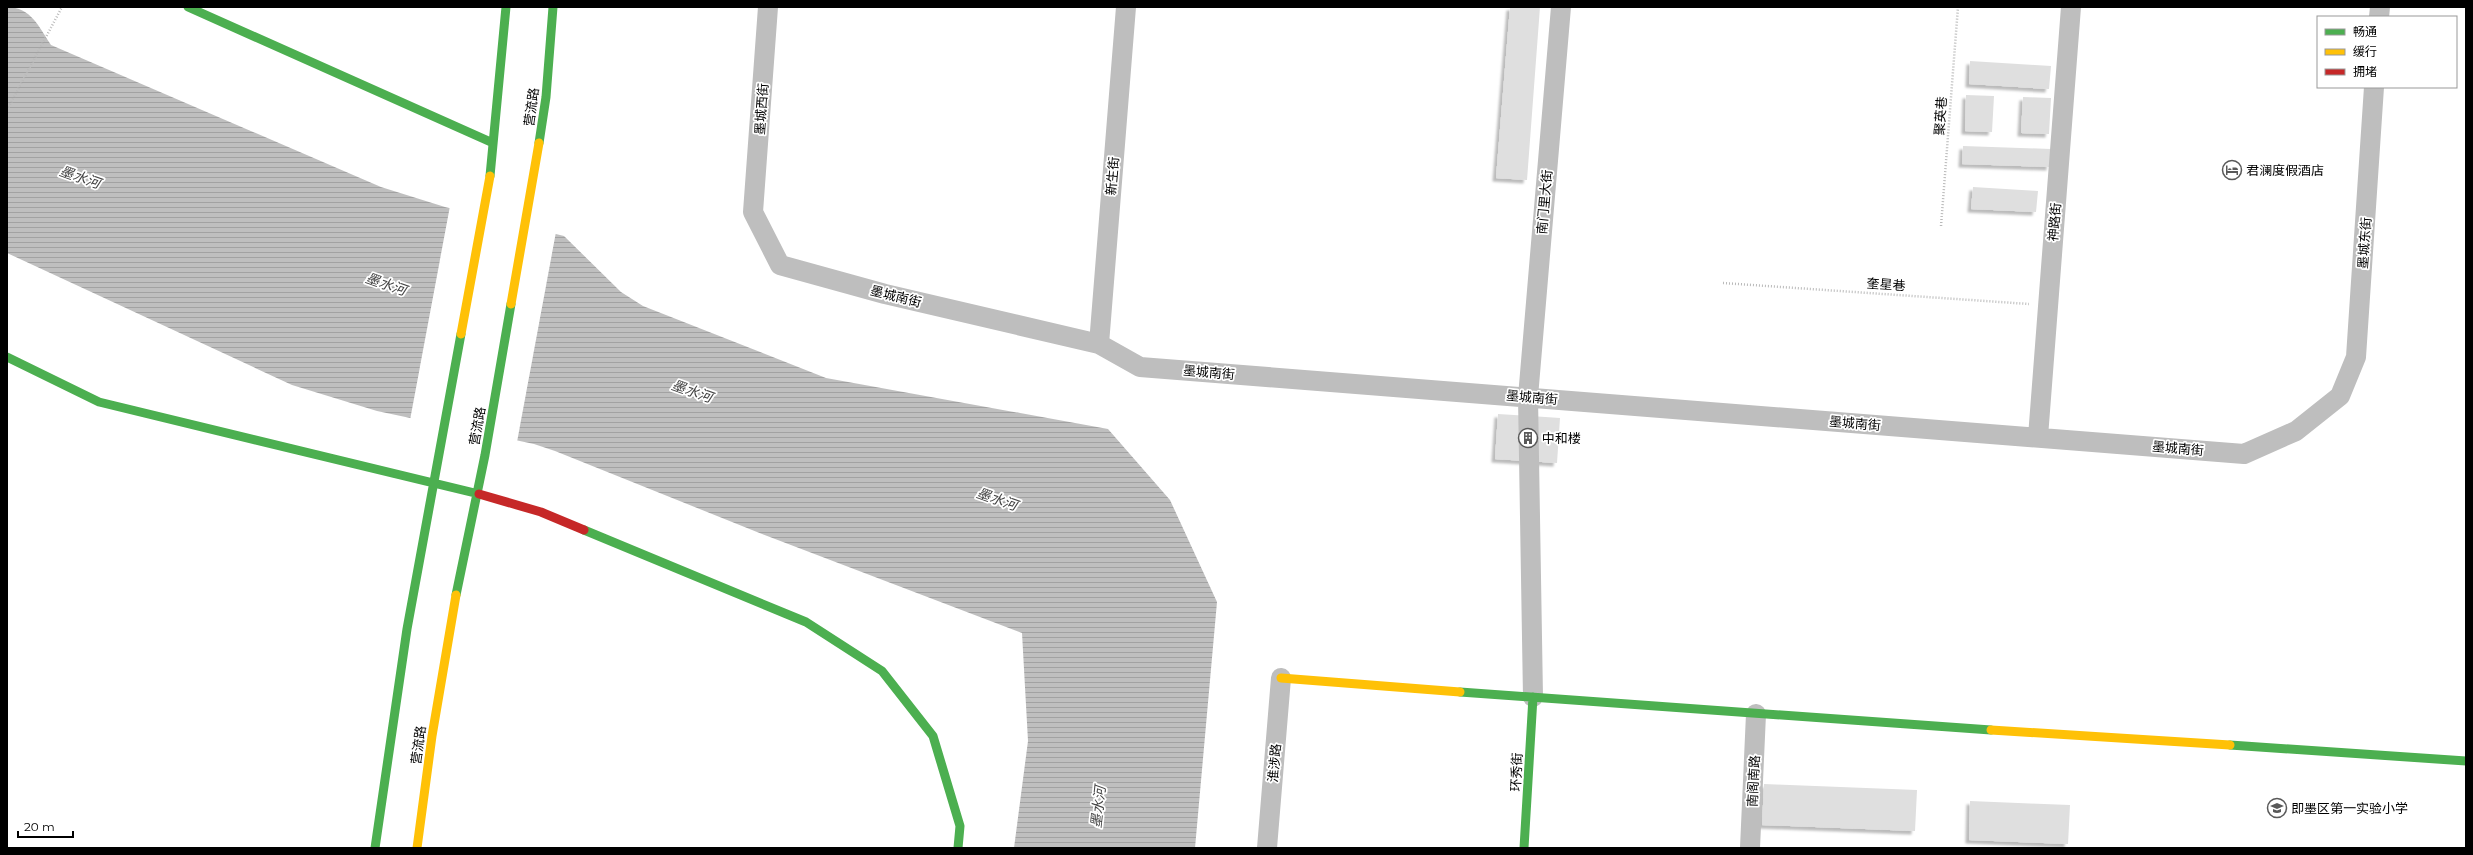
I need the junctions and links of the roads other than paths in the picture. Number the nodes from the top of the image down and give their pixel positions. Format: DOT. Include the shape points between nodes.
graph roads {
  1 [pos="188,7"];
  2 [pos="506,7"];
  3 [pos="553,7"];
  4 [pos="768,7"];
  5 [pos="1126,7"];
  6 [pos="1561,7"];
  7 [pos="2071,7"];
  8 [pos="2374,88"];
  9 [pos="493,143"];
  10 [pos="753,212"];
  11 [pos="1099,344"];
  12 [pos="7,357"];
  13 [pos="2340,396"];
  14 [pos="1528,397"];
  15 [pos="2038,437"];
  16 [pos="434,483"];
  17 [pos="477,493"];
  18 [pos="1281,678"];
  19 [pos="1533,697"];
  20 [pos="1756,714"];
  21 [pos="2466,761"];
  22 [pos="375,848"];
  23 [pos="417,848"];
  24 [pos="958,848"];
  25 [pos="1267,848"];
  26 [pos="1524,848"];
  27 [pos="1750,848"];
  1 -- 9 [label="street"];
  2 -- 9 [label="street"];
  3 -- 17 [label="street, 营流路" via="546,97"];
  4 -- 10 [label="street, 墨城西街"];
  5 -- 11 [label="street, 新生街"];
  6 -- 14 [label="street, 南门里大街"];
  7 -- 15 [label="street, 神路街"];
  8 -- 13 [label="street, 墨城东街" via="2356,358"];
  9 -- 16 [label="street" via="489,184"];
  10 -- 11 [label="street, 墨城南街" via="780,265 885,294"];
  11 -- 14 [label="street, 墨城南街" via="1140,366"];
  12 -- 16 [label="street" via="99,402"];
  13 -- 15 [label="street, 墨城南街" via="2296,431 2244,454"];
  14 -- 15 [label="street, 墨城南街"];
  14 -- 19 [label="street, 南门里大街"];
  16 -- 17 [label="street"];
  16 -- 22 [label="street" via="407,629"];
  17 -- 23 [label="street, 营流路" via="438,705"];
  17 -- 24 [label="street" via="541,512 806,622 882,671 933,736 960,826"];
  18 -- 19 [label="street"];
  18 -- 25 [label="street, 淮涉路"];
  19 -- 20 [label="street"];
  19 -- 26 [label="street, 环秀街"];
  20 -- 21 [label="street"];
  20 -- 27 [label="street, 南阁南路"];
}
